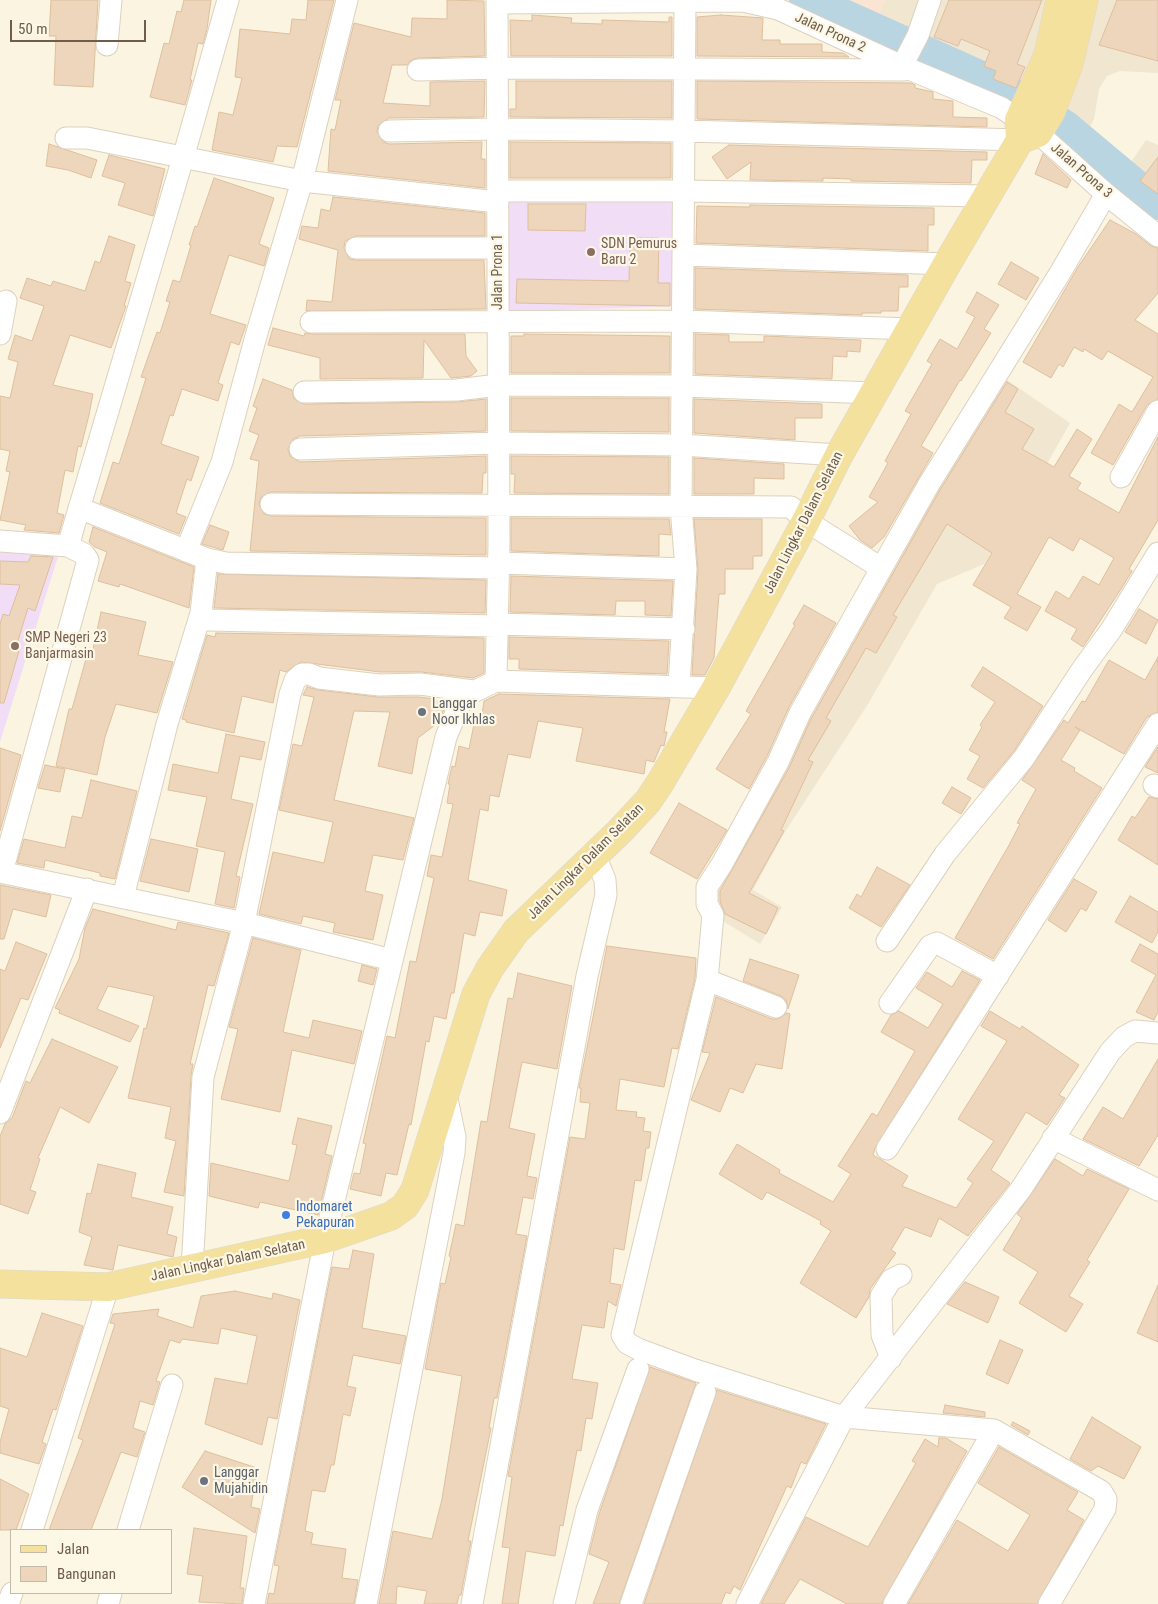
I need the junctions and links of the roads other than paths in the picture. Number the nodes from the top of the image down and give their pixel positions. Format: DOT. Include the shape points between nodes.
graph roads {
  1 [pos="111,0"];
  2 [pos="228,0"];
  3 [pos="347,0"];
  4 [pos="930,0"];
  5 [pos="1060,0"];
  6 [pos="1084,0"];
  7 [pos="498,1"];
  8 [pos="685,1"];
  9 [pos="107,45"];
  10 [pos="907,65"];
  11 [pos="498,68"];
  12 [pos="418,70"];
  13 [pos="686,70"];
  14 [pos="1028,119"];
  15 [pos="498,129"];
  16 [pos="389,131"];
  17 [pos="685,131"];
  18 [pos="66,138"];
  19 [pos="183,158"];
  20 [pos="302,181"];
  21 [pos="684,191"];
  22 [pos="1106,194"];
  23 [pos="498,196"];
  24 [pos="987,196"];
  25 [pos="1158,236"];
  26 [pos="356,248"];
  27 [pos="498,248"];
  28 [pos="684,255"];
  29 [pos="947,264"];
  30 [pos="6,301"];
  31 [pos="498,320"];
  32 [pos="683,321"];
  33 [pos="311,322"];
  34 [pos="911,329"];
  35 [pos="0,334"];
  36 [pos="498,385"];
  37 [pos="682,386"];
  38 [pos="304,392"];
  39 [pos="875,393"];
  40 [pos="1158,411"];
  41 [pos="499,443"];
  42 [pos="682,444"];
  43 [pos="300,449"];
  44 [pos="839,455"];
  45 [pos="1121,477"];
  46 [pos="271,504"];
  47 [pos="499,504"];
  48 [pos="681,507"];
  49 [pos="79,508"];
  50 [pos="806,521"];
  51 [pos="0,542"];
  52 [pos="68,546"];
  53 [pos="186,551"];
  54 [pos="1158,553"];
  55 [pos="499,558"];
  56 [pos="207,559"];
  57 [pos="881,568"];
  58 [pos="686,569"];
  59 [pos="201,614"];
  60 [pos="497,625"];
  61 [pos="684,629"];
  62 [pos="496,681"];
  63 [pos="680,686"];
  64 [pos="716,688"];
  65 [pos="474,691"];
  66 [pos="1158,724"];
  67 [pos="595,855"];
  68 [pos="1,872"];
  69 [pos="87,889"];
  70 [pos="123,896"];
  71 [pos="244,923"];
  72 [pos="887,941"];
  73 [pos="392,960"];
  74 [pos="998,976"];
  75 [pos="707,980"];
  76 [pos="890,1003"];
  77 [pos="776,1007"];
  78 [pos="1158,1033"];
  79 [pos="446,1094"];
  80 [pos="0,1113"];
  81 [pos="1053,1138"];
  82 [pos="887,1149"];
  83 [pos="1158,1190"];
  84 [pos="325,1239"];
  85 [pos="192,1269"];
  86 [pos="901,1275"];
  87 [pos="0,1284"];
  88 [pos="108,1287"];
  89 [pos="891,1358"];
  90 [pos="638,1369"];
  91 [pos="172,1385"];
  92 [pos="705,1392"];
  93 [pos="844,1417"];
  94 [pos="994,1430"];
  95 [pos="32,1529"];
  96 [pos="128,1529"];
  97 [pos="254,1604"];
  98 [pos="366,1604"];
  99 [pos="472,1604"];
  100 [pos="564,1604"];
  101 [pos="631,1604"];
  102 [pos="747,1604"];
  103 [pos="894,1604"];
  104 [pos="1049,1604"];
  1 -- 9 [label="street"];
  2 -- 19 [label="street"];
  3 -- 20 [label="street"];
  4 -- 10 [label="street"];
  5 -- 14 [label="main road, Jalan Lingkar Dalam Selatan"];
  6 -- 14 [label="main road, Jalan Lingkar Dalam Selatan" via="1069,64"];
  7 -- 8 [label="street, Jalan Prona 2"];
  7 -- 11 [label="street, Jalan Prona 1"];
  8 -- 10 [label="street, Jalan Prona 2" via="743,1 778,9"];
  8 -- 13 [label="street"];
  10 -- 13 [label="street"];
  10 -- 14 [label="street, Jalan Prona 2"];
  11 -- 12 [label="street"];
  11 -- 13 [label="street"];
  11 -- 15 [label="street, Jalan Prona 1"];
  13 -- 17 [label="street"];
  14 -- 17 [label="street"];
  14 -- 22 [label="street, Jalan Prona 3"];
  14 -- 24 [label="main road, Jalan Lingkar Dalam Selatan"];
  15 -- 16 [label="street"];
  15 -- 17 [label="street"];
  15 -- 23 [label="street, Jalan Prona 1"];
  17 -- 21 [label="street"];
  18 -- 19 [label="street" via="87,138"];
  19 -- 20 [label="street"];
  19 -- 49 [label="street"];
  20 -- 23 [label="street"];
  20 -- 53 [label="street" via="222,462"];
  21 -- 23 [label="street"];
  21 -- 24 [label="street"];
  21 -- 28 [label="street"];
  22 -- 25 [label="street, Jalan Prona 3"];
  22 -- 57 [label="street"];
  23 -- 27 [label="street, Jalan Prona 1"];
  24 -- 29 [label="main road, Jalan Lingkar Dalam Selatan"];
  26 -- 27 [label="street"];
  27 -- 31 [label="street, Jalan Prona 1"];
  28 -- 29 [label="street"];
  28 -- 32 [label="street"];
  29 -- 34 [label="main road, Jalan Lingkar Dalam Selatan"];
  30 -- 35 [label="street"];
  31 -- 32 [label="street"];
  31 -- 33 [label="street"];
  31 -- 36 [label="street, Jalan Prona 1"];
  32 -- 34 [label="street"];
  32 -- 37 [label="street"];
  34 -- 39 [label="main road, Jalan Lingkar Dalam Selatan"];
  36 -- 37 [label="street"];
  36 -- 38 [label="street" via="457,390"];
  36 -- 41 [label="street, Jalan Prona 1"];
  37 -- 39 [label="street"];
  37 -- 42 [label="street"];
  39 -- 44 [label="main road, Jalan Lingkar Dalam Selatan"];
  40 -- 45 [label="street"];
  41 -- 42 [label="street"];
  41 -- 43 [label="street"];
  41 -- 47 [label="street, Jalan Prona 1"];
  42 -- 44 [label="street"];
  42 -- 48 [label="street"];
  44 -- 50 [label="main road, Jalan Lingkar Dalam Selatan"];
  46 -- 47 [label="street"];
  47 -- 48 [label="street"];
  47 -- 55 [label="street, Jalan Prona 1"];
  48 -- 50 [label="street" via="791,507"];
  48 -- 58 [label="street"];
  49 -- 52 [label="street"];
  49 -- 53 [label="street"];
  50 -- 57 [label="street"];
  50 -- 64 [label="main road, Jalan Lingkar Dalam Selatan"];
  51 -- 52 [label="street"];
  52 -- 68 [label="street" via="84,554 87,565"];
  53 -- 56 [label="street"];
  54 -- 72 [label="street" via="1112,630 1024,758 945,854"];
  55 -- 56 [label="street" via="292,566"];
  55 -- 58 [label="street"];
  55 -- 60 [label="street, Jalan Prona 1"];
  56 -- 59 [label="street"];
  57 -- 75 [label="street" via="707,887 707,904 713,915"];
  58 -- 61 [label="street"];
  59 -- 60 [label="street" via="211,620"];
  59 -- 70 [label="street" via="167,724"];
  60 -- 61 [label="street"];
  60 -- 62 [label="street, Jalan Prona 1"];
  61 -- 63 [label="street"];
  62 -- 63 [label="street"];
  62 -- 65 [label="street"];
  63 -- 64 [label="street"];
  64 -- 67 [label="main road, Jalan Lingkar Dalam Selatan" via="648,801"];
  65 -- 71 [label="street" via="420,684 379,685 309,674 297,677 290,694"];
  65 -- 73 [label="street" via="465,696 446,737"];
  66 -- 74 [label="street"];
  67 -- 79 [label="main road, Jalan Lingkar Dalam Selatan" via="516,930 495,960 476,994"];
  67 -- 99 [label="street" via="605,880 606,895 587,976"];
  68 -- 69 [label="street"];
  69 -- 70 [label="street"];
  69 -- 80 [label="street"];
  70 -- 71 [label="street"];
  71 -- 73 [label="street"];
  71 -- 85 [label="street" via="203,1077"];
  73 -- 84 [label="street"];
  74 -- 76 [label="street" via="937,943 930,946"];
  74 -- 82 [label="street"];
  75 -- 77 [label="street"];
  75 -- 93 [label="street" via="622,1335 627,1343 638,1349"];
  78 -- 81 [label="street" via="1135,1031 1124,1037 1110,1052"];
  79 -- 84 [label="main road, Jalan Lingkar Dalam Selatan" via="415,1190 405,1206 391,1216"];
  79 -- 98 [label="street" via="455,1137 454,1153"];
  81 -- 83 [label="street"];
  81 -- 89 [label="street" via="1021,1189"];
  84 -- 85 [label="main road, Jalan Lingkar Dalam Selatan"];
  84 -- 97 [label="street"];
  85 -- 88 [label="main road, Jalan Lingkar Dalam Selatan"];
  86 -- 89 [label="street" via="891,1280 880,1296 882,1334"];
  87 -- 88 [label="main road, Jalan Lingkar Dalam Selatan"];
  88 -- 95 [label="street"];
  89 -- 93 [label="street"];
  90 -- 100 [label="street" via="587,1510"];
  91 -- 96 [label="street"];
  92 -- 101 [label="street"];
  93 -- 94 [label="street"];
  93 -- 102 [label="street"];
  94 -- 103 [label="street"];
  94 -- 104 [label="street" via="1101,1491 1106,1499 1104,1509"];
}
